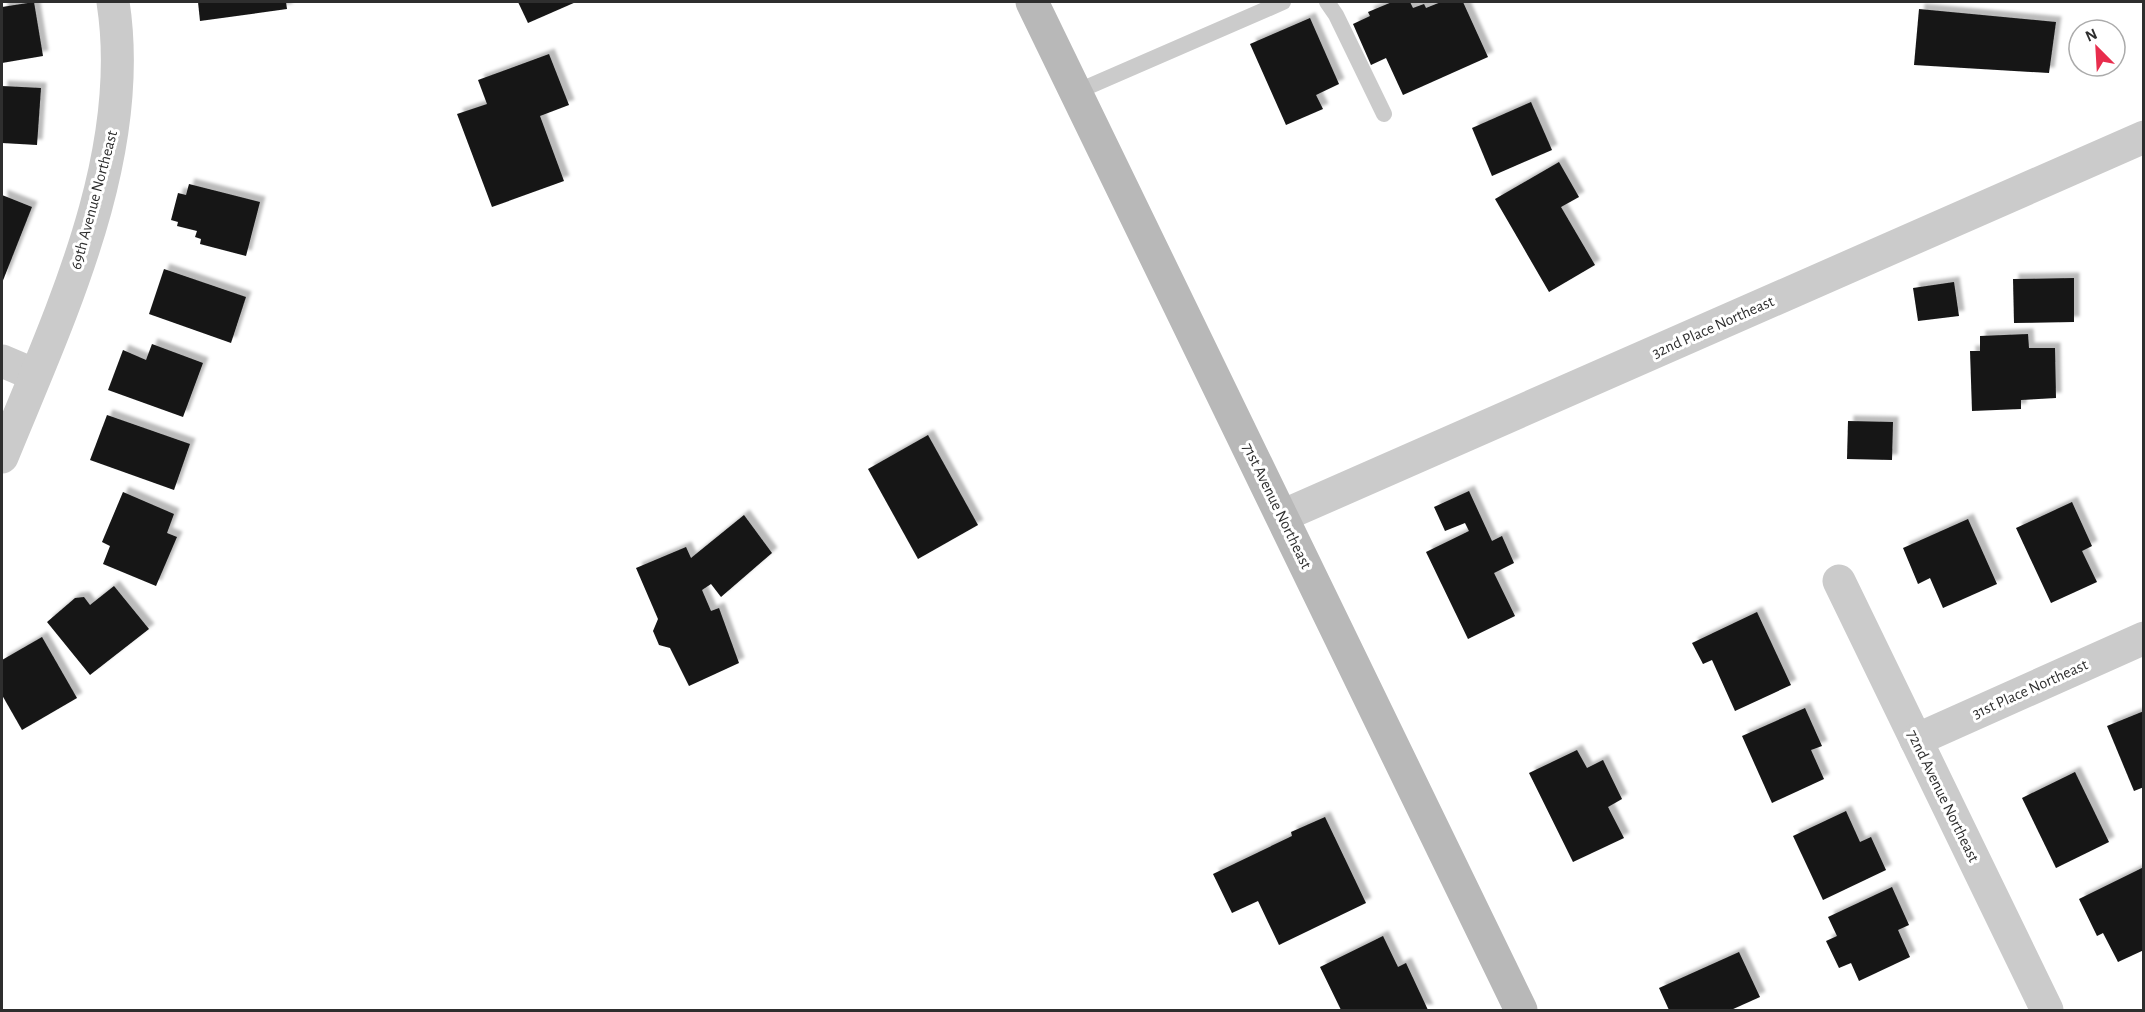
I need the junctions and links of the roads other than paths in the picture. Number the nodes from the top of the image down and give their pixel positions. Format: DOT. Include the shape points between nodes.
graph roads {
  1 [pos="113,2"];
  2 [pos="1032,2"];
  3 [pos="1283,2"];
  4 [pos="1327,2"];
  5 [pos="1076,92"];
  6 [pos="1384,114"];
  7 [pos="2144,137"];
  8 [pos="2,361"];
  9 [pos="35,375"];
  10 [pos="2,457"];
  11 [pos="1282,516"];
  12 [pos="1839,581"];
  13 [pos="2144,638"];
  14 [pos="1916,740"];
  15 [pos="1521,1011"];
  16 [pos="2047,1011"];
  1 -- 9 [label="street, 69th Avenue Northeast" via="117,30 115,124 83,251"];
  2 -- 5 [label="street, 71st Avenue Northeast"];
  3 -- 5 [label="lane"];
  4 -- 6 [label="lane"];
  5 -- 11 [label="street, 71st Avenue Northeast"];
  7 -- 11 [label="street, 32nd Place Northeast"];
  8 -- 9 [label="street"];
  9 -- 10 [label="street, 69th Avenue Northeast"];
  11 -- 15 [label="street, 71st Avenue Northeast"];
  12 -- 14 [label="street, 72nd Avenue Northeast"];
  13 -- 14 [label="street, 31st Place Northeast"];
  14 -- 16 [label="street, 72nd Avenue Northeast"];
}
